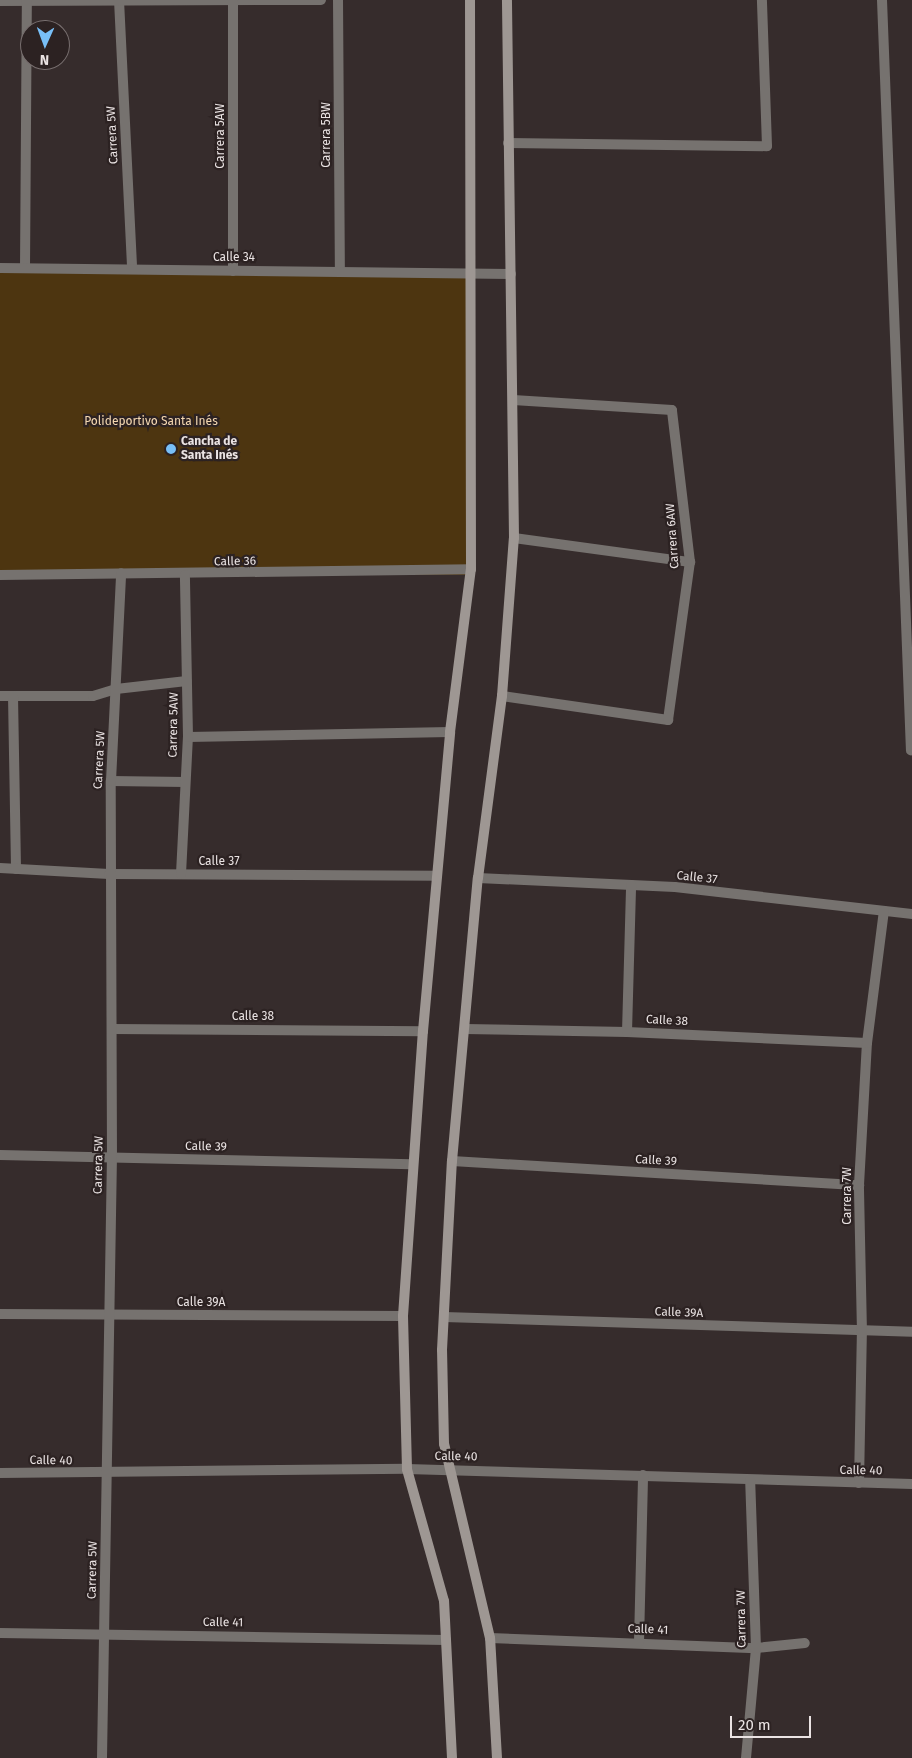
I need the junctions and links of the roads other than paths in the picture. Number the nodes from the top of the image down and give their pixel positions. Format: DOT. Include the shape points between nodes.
graph roads {
  1 [pos="321,0"];
  2 [pos="338,0"];
  3 [pos="470,0"];
  4 [pos="507,0"];
  5 [pos="762,0"];
  6 [pos="882,0"];
  7 [pos="3,1"];
  8 [pos="27,1"];
  9 [pos="119,1"];
  10 [pos="233,2"];
  11 [pos="508,143"];
  12 [pos="24,267"];
  13 [pos="0,268"];
  14 [pos="132,269"];
  15 [pos="340,269"];
  16 [pos="233,270"];
  17 [pos="467,274"];
  18 [pos="511,274"];
  19 [pos="514,400"];
  20 [pos="514,538"];
  21 [pos="690,562"];
  22 [pos="471,569"];
  23 [pos="121,573"];
  24 [pos="0,575"];
  25 [pos="185,575"];
  26 [pos="187,680"];
  27 [pos="116,689"];
  28 [pos="0,696"];
  29 [pos="13,696"];
  30 [pos="502,696"];
  31 [pos="450,732"];
  32 [pos="188,737"];
  33 [pos="911,750"];
  34 [pos="111,781"];
  35 [pos="185,782"];
  36 [pos="0,868"];
  37 [pos="16,868"];
  38 [pos="109,874"];
  39 [pos="181,874"];
  40 [pos="437,876"];
  41 [pos="478,878"];
  42 [pos="631,885"];
  43 [pos="884,911"];
  44 [pos="912,914"];
  45 [pos="112,1029"];
  46 [pos="465,1029"];
  47 [pos="422,1031"];
  48 [pos="627,1032"];
  49 [pos="867,1043"];
  50 [pos="0,1155"];
  51 [pos="112,1158"];
  52 [pos="452,1162"];
  53 [pos="412,1164"];
  54 [pos="859,1185"];
  55 [pos="0,1314"];
  56 [pos="110,1315"];
  57 [pos="403,1316"];
  58 [pos="444,1318"];
  59 [pos="862,1332"];
  60 [pos="912,1332"];
  61 [pos="407,1469"];
  62 [pos="449,1470"];
  63 [pos="0,1473"];
  64 [pos="108,1475"];
  65 [pos="643,1475"];
  66 [pos="750,1480"];
  67 [pos="859,1483"];
  68 [pos="912,1484"];
  69 [pos="0,1633"];
  70 [pos="104,1634"];
  71 [pos="490,1638"];
  72 [pos="446,1640"];
  73 [pos="638,1642"];
  74 [pos="805,1643"];
  75 [pos="756,1648"];
  76 [pos="102,1758"];
  77 [pos="452,1758"];
  78 [pos="497,1758"];
  79 [pos="746,1758"];
  1 -- 10 [label="street"];
  2 -- 15 [label="street, Carrera 5BW"];
  3 -- 17 [label="main road"];
  4 -- 11 [label="main road"];
  5 -- 11 [label="street" via="767,146"];
  6 -- 33 [label="street"];
  7 -- 8 [label="street"];
  8 -- 9 [label="street"];
  8 -- 12 [label="street"];
  9 -- 10 [label="street"];
  9 -- 14 [label="street, Carrera 5W"];
  10 -- 16 [label="street, Carrera 5AW"];
  11 -- 18 [label="main road"];
  12 -- 13 [label="street, Calle 34"];
  12 -- 14 [label="street, Calle 34"];
  14 -- 16 [label="street, Calle 34"];
  15 -- 16 [label="street, Calle 34"];
  15 -- 17 [label="street, Calle 34"];
  17 -- 18 [label="street, Calle 34"];
  17 -- 22 [label="main road" via="473,465"];
  18 -- 19 [label="main road"];
  19 -- 20 [label="main road"];
  19 -- 21 [label="street, Carrera 6AW" via="672,410"];
  20 -- 21 [label="street"];
  20 -- 30 [label="main road"];
  21 -- 30 [label="street, Carrera 6AW" via="668,720"];
  22 -- 25 [label="street, Calle 36"];
  22 -- 31 [label="main road"];
  23 -- 24 [label="street, Calle 36"];
  23 -- 25 [label="street, Calle 36"];
  23 -- 27 [label="street, Carrera 5W"];
  25 -- 26 [label="street, Carrera 5AW"];
  26 -- 27 [label="street"];
  26 -- 32 [label="street, Carrera 5AW"];
  27 -- 29 [label="street" via="93,696"];
  27 -- 34 [label="street, Carrera 5W"];
  28 -- 29 [label="street"];
  29 -- 37 [label="street"];
  30 -- 41 [label="main road"];
  31 -- 32 [label="street"];
  31 -- 40 [label="main road"];
  32 -- 35 [label="street, Carrera 5AW"];
  34 -- 35 [label="street"];
  34 -- 38 [label="street, Carrera 5W"];
  35 -- 39 [label="street, Carrera 5AW"];
  36 -- 37 [label="street, Calle 37"];
  37 -- 38 [label="street, Calle 37"];
  38 -- 39 [label="street, Calle 37"];
  38 -- 45 [label="street, Carrera 5W"];
  39 -- 40 [label="street, Calle 37"];
  40 -- 47 [label="main road"];
  41 -- 42 [label="street, Calle 37"];
  41 -- 46 [label="main road"];
  42 -- 43 [label="street, Calle 37"];
  42 -- 48 [label="street"];
  43 -- 44 [label="street, Calle 37"];
  43 -- 49 [label="street, Carrera 7W"];
  45 -- 47 [label="street, Calle 38"];
  45 -- 51 [label="street, Carrera 5W"];
  46 -- 48 [label="street, Calle 38"];
  46 -- 52 [label="main road"];
  47 -- 53 [label="main road"];
  48 -- 49 [label="street, Calle 38"];
  49 -- 54 [label="street, Carrera 7W"];
  50 -- 51 [label="street, Calle 39"];
  51 -- 53 [label="street, Calle 39"];
  51 -- 56 [label="street, Carrera 5W"];
  52 -- 54 [label="street, Calle 39"];
  52 -- 58 [label="main road"];
  53 -- 57 [label="main road"];
  54 -- 59 [label="street, Carrera 7W"];
  55 -- 56 [label="street, Calle 39A"];
  56 -- 57 [label="street, Calle 39A"];
  56 -- 64 [label="street, Carrera 5W"];
  57 -- 61 [label="main road"];
  58 -- 59 [label="street, Calle 39A"];
  58 -- 62 [label="main road" via="444,1444"];
  59 -- 60 [label="street, Calle 39A"];
  59 -- 67 [label="street, Carrera 7W"];
  61 -- 62 [label="street, Calle 40"];
  61 -- 64 [label="street, Calle 40"];
  61 -- 72 [label="main road" via="444,1602"];
  62 -- 65 [label="street, Calle 40"];
  62 -- 71 [label="main road"];
  63 -- 64 [label="street, Calle 40"];
  64 -- 70 [label="street, Carrera 5W"];
  65 -- 66 [label="street, Calle 40"];
  65 -- 73 [label="street"];
  66 -- 67 [label="street, Calle 40"];
  66 -- 75 [label="street, Carrera 7W"];
  67 -- 68 [label="street, Calle 40"];
  69 -- 70 [label="street, Calle 41"];
  70 -- 72 [label="street, Calle 41"];
  70 -- 76 [label="street, Carrera 5W"];
  71 -- 73 [label="street, Calle 41"];
  71 -- 78 [label="main road"];
  72 -- 77 [label="main road"];
  73 -- 75 [label="street, Calle 41"];
  74 -- 75 [label="street, Calle 41"];
  75 -- 79 [label="street, Carrera 7W"];
}
